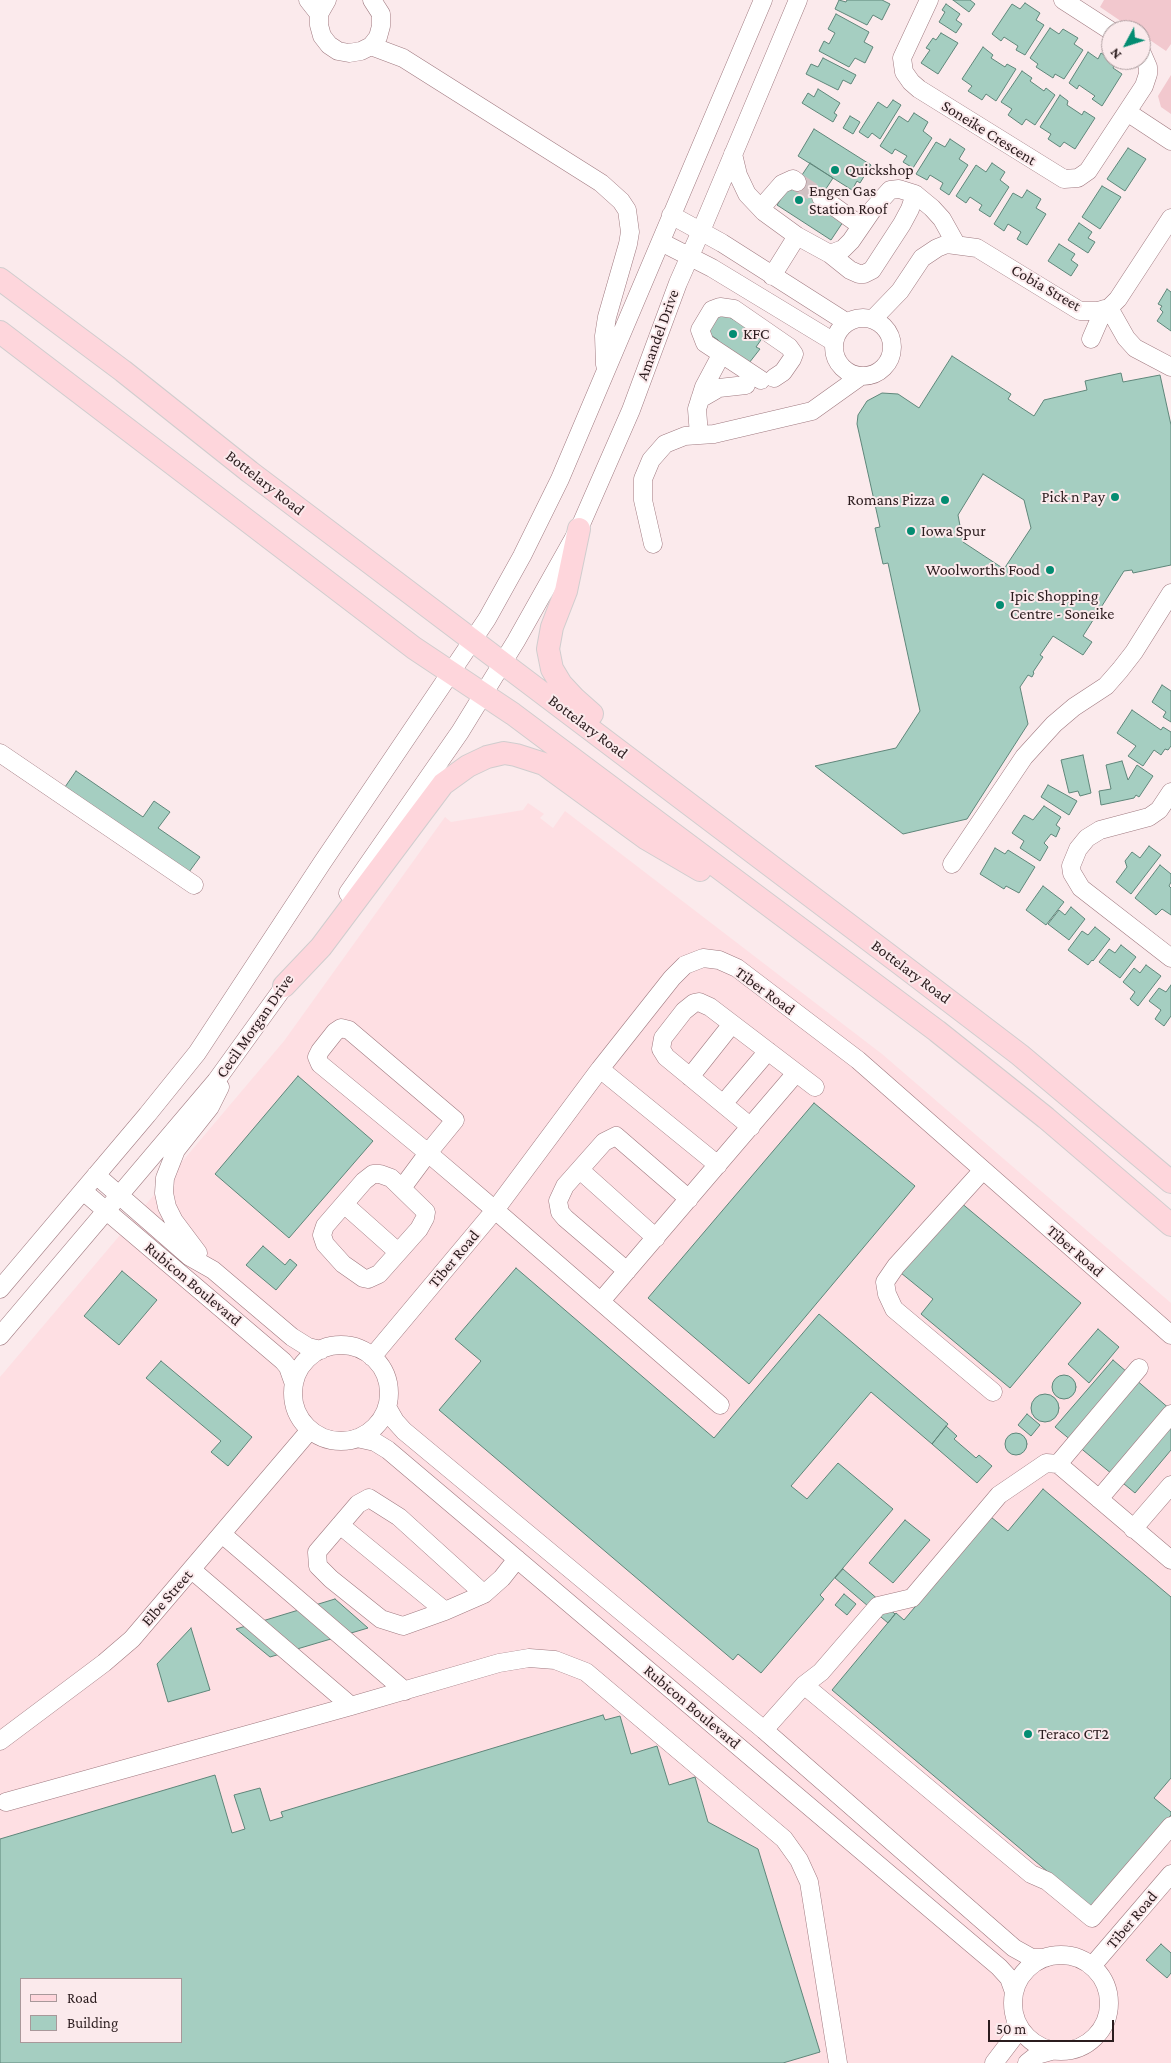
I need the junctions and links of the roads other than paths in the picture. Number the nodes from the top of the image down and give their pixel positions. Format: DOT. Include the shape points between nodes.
graph roads {
  1 [pos="308,0"];
  2 [pos="372,0"];
  3 [pos="763,0"];
  4 [pos="798,0"];
  5 [pos="929,0"];
  6 [pos="1063,0"];
  7 [pos="323,7"];
  8 [pos="1101,25"];
  9 [pos="371,46"];
  10 [pos="1148,70"];
  11 [pos="1127,112"];
  12 [pos="1171,140"];
  13 [pos="733,154"];
  14 [pos="797,182"];
  15 [pos="914,194"];
  16 [pos="821,197"];
  17 [pos="761,208"];
  18 [pos="671,215"];
  19 [pos="1171,218"];
  20 [pos="861,226"];
  21 [pos="702,231"];
  22 [pos="797,236"];
  23 [pos="661,242"];
  24 [pos="956,244"];
  25 [pos="830,254"];
  26 [pos="690,256"];
  27 [pos="772,276"];
  28 [pos="0,279"];
  29 [pos="900,291"];
  30 [pos="1107,308"];
  31 [pos="873,319"];
  32 [pos="846,322"];
  33 [pos="888,330"];
  34 [pos="0,332"];
  35 [pos="1091,339"];
  36 [pos="834,342"];
  37 [pos="721,355"];
  38 [pos="837,361"];
  39 [pos="1171,367"];
  40 [pos="606,370"];
  41 [pos="861,376"];
  42 [pos="760,381"];
  43 [pos="830,398"];
  44 [pos="700,399"];
  45 [pos="699,435"];
  46 [pos="579,529"];
  47 [pos="652,544"];
  48 [pos="1171,594"];
  49 [pos="474,641"];
  50 [pos="503,662"];
  51 [pos="450,674"];
  52 [pos="483,695"];
  53 [pos="0,753"];
  54 [pos="1171,792"];
  55 [pos="688,803"];
  56 [pos="952,864"];
  57 [pos="194,885"];
  58 [pos="793,925"];
  59 [pos="1171,958"];
  60 [pos="284,986"];
  61 [pos="732,1024"];
  62 [pos="768,1051"];
  63 [pos="237,1054"];
  64 [pos="600,1069"];
  65 [pos="796,1073"];
  66 [pos="690,1077"];
  67 [pos="815,1087"];
  68 [pos="723,1104"];
  69 [pos="751,1127"];
  70 [pos="428,1153"];
  71 [pos="718,1165"];
  72 [pos="580,1170"];
  73 [pos="983,1170"];
  74 [pos="96,1175"];
  75 [pos="1171,1182"];
  76 [pos="402,1188"];
  77 [pos="83,1191"];
  78 [pos="120,1195"];
  79 [pos="689,1199"];
  80 [pos="344,1204"];
  81 [pos="495,1210"];
  82 [pos="107,1211"];
  83 [pos="1171,1224"];
  84 [pos="656,1238"];
  85 [pos="398,1252"];
  86 [pos="213,1270"];
  87 [pos="627,1271"];
  88 [pos="0,1289"];
  89 [pos="601,1301"];
  90 [pos="1171,1335"];
  91 [pos="0,1336"];
  92 [pos="321,1350"];
  93 [pos="372,1357"];
  94 [pos="1139,1368"];
  95 [pos="294,1384"];
  96 [pos="993,1392"];
  97 [pos="720,1405"];
  98 [pos="388,1406"];
  99 [pos="1171,1414"];
  100 [pos="310,1430"];
  101 [pos="358,1438"];
  102 [pos="1058,1464"];
  103 [pos="1171,1485"];
  104 [pos="1099,1499"];
  105 [pos="340,1525"];
  106 [pos="1133,1529"];
  107 [pos="222,1534"];
  108 [pos="1168,1550"];
  109 [pos="518,1559"];
  110 [pos="192,1570"];
  111 [pos="484,1594"];
  112 [pos="445,1612"];
  113 [pos="804,1685"];
  114 [pos="405,1691"];
  115 [pos="351,1706"];
  116 [pos="764,1730"];
  117 [pos="0,1741"];
  118 [pos="6,1802"];
  119 [pos="1171,1826"];
  120 [pos="1171,1874"];
  121 [pos="1045,1958"];
  122 [pos="1092,1966"];
  123 [pos="1014,1992"];
  124 [pos="1016,2020"];
  125 [pos="1052,2051"];
  126 [pos="838,2063"];
  127 [pos="994,2063"];
  128 [pos="1027,2063"];
  1 -- 7 [label="street"];
  2 -- 9 [label="street" via="381,14 381,26"];
  3 -- 18 [label="street, Amandel Drive"];
  4 -- 13 [label="street, Amandel Drive"];
  5 -- 11 [label="street, Soneike Crescent" via="902,58 904,72 911,82 1057,176 1071,179 1088,172"];
  6 -- 8 [label="street"];
  7 -- 9 [label="street" via="318,25 329,45 350,53"];
  9 -- 40 [label="street" via="403,58 601,183 621,201 627,210 630,232 607,317 604,336"];
  10 -- 11 [label="street, Soneike Crescent" via="1144,86"];
  11 -- 12 [label="street"];
  13 -- 17 [label="street" via="743,187"];
  13 -- 21 [label="street, Amandel Drive"];
  14 -- 17 [label="street" via="793,179 782,184"];
  15 -- 20 [label="street" via="890,190"];
  15 -- 24 [label="street" via="942,219"];
  15 -- 25 [label="street" via="902,224 872,270 859,274"];
  16 -- 20 [label="street"];
  17 -- 22 [label="street"];
  18 -- 21 [label="street"];
  18 -- 23 [label="street, Amandel Drive"];
  19 -- 30 [label="street" via="1118,299"];
  20 -- 25 [label="street" via="843,249"];
  21 -- 26 [label="street, Amandel Drive"];
  21 -- 27 [label="street"];
  22 -- 25 [label="street"];
  22 -- 27 [label="street"];
  23 -- 26 [label="street"];
  23 -- 40 [label="street, Amandel Drive"];
  24 -- 29 [label="street, Cobia Street" via="947,244 929,253"];
  24 -- 30 [label="street, Cobia Street" via="988,253 1080,311"];
  26 -- 36 [label="street"];
  26 -- 46 [label="street, Amandel Drive"];
  27 -- 32 [label="street"];
  28 -- 49 [label="main road, Bottelary Road"];
  29 -- 31 [label="street, Cobia Street"];
  29 -- 33 [label="street, Cobia Street"];
  30 -- 35 [label="street"];
  30 -- 39 [label="street" via="1135,348"];
  31 -- 32 [label="street" via="864,317"];
  31 -- 33 [label="street"];
  32 -- 36 [label="street"];
  33 -- 41 [label="street" via="893,348 886,366 870,376"];
  34 -- 51 [label="main road, Bottelary Road"];
  36 -- 38 [label="street"];
  37 -- 42 [label="street"];
  37 -- 42 [label="street" via="706,343 700,330 712,310 734,309 794,354 783,372"];
  37 -- 44 [label="street"];
  38 -- 41 [label="street" via="843,369"];
  38 -- 43 [label="street"];
  40 -- 49 [label="street, Amandel Drive" via="560,479 518,564"];
  41 -- 43 [label="street"];
  42 -- 44 [label="street" via="719,388"];
  43 -- 45 [label="street" via="812,411"];
  44 -- 45 [label="street"];
  45 -- 47 [label="street" via="674,439 665,444 646,471 642,489"];
  46 -- 50 [label="street, Amandel Drive"];
  46 -- 55 [label="main road" via="568,584 552,627 548,648 552,669 574,698"];
  48 -- 56 [label="street" via="1134,652 1106,686 1054,724 1024,757"];
  49 -- 50 [label="main road, Bottelary Road"];
  49 -- 51 [label="street, Cecil Morgan Drive"];
  50 -- 52 [label="street, Cecil Morgan Drive"];
  50 -- 55 [label="main road, Bottelary Road"];
  51 -- 52 [label="main road, Bottelary Road"];
  51 -- 74 [label="street, Cecil Morgan Drive" via="197,1053"];
  52 -- 58 [label="main road, Bottelary Road" via="513,714"];
  52 -- 60 [label="street, Cecil Morgan Drive"];
  53 -- 57 [label="street"];
  54 -- 59 [label="street" via="1159,810 1149,817 1100,830 1087,838 1071,866 1081,888"];
  55 -- 75 [label="main road, Bottelary Road" via="1020,1055"];
  58 -- 60 [label="main road" via="647,839 544,764 532,758 504,753 468,766 443,784 321,947"];
  58 -- 83 [label="main road, Bottelary Road" via="992,1074"];
  60 -- 63 [label="street, Cecil Morgan Drive"];
  61 -- 62 [label="street"];
  61 -- 66 [label="street"];
  61 -- 66 [label="street" via="699,1002 684,1011 663,1038 661,1049"];
  62 -- 65 [label="street"];
  62 -- 68 [label="street"];
  63 -- 78 [label="street, Cecil Morgan Drive"];
  63 -- 86 [label="street" via="210,1107 176,1150 165,1178 164,1193 174,1221"];
  64 -- 71 [label="street"];
  64 -- 73 [label="street, Tiber Road" via="672,978 686,965 702,958 719,960 737,968 858,1060"];
  64 -- 81 [label="street, Tiber Road"];
  65 -- 67 [label="street"];
  65 -- 69 [label="street"];
  66 -- 68 [label="street"];
  68 -- 69 [label="street"];
  69 -- 71 [label="street"];
  70 -- 70 [label="street" via="320,1064 317,1057 335,1032 341,1028 349,1030 455,1120"];
  70 -- 76 [label="street"];
  70 -- 81 [label="street"];
  71 -- 79 [label="street"];
  72 -- 79 [label="street" via="604,1142 616,1136"];
  72 -- 84 [label="street"];
  72 -- 87 [label="street" via="560,1194 560,1212"];
  73 -- 90 [label="street, Tiber Road"];
  73 -- 96 [label="street" via="885,1282 894,1309"];
  74 -- 77 [label="street, Cecil Morgan Drive"];
  74 -- 78 [label="street, Rubicon Boulevard"];
  76 -- 80 [label="street" via="391,1178 373,1174"];
  76 -- 85 [label="street" via="426,1212 419,1229"];
  77 -- 82 [label="street, Rubicon Boulevard"];
  77 -- 88 [label="street, Cecil Morgan Drive"];
  78 -- 82 [label="street, Cecil Morgan Drive"];
  78 -- 86 [label="street, Rubicon Boulevard" via="190,1257"];
  79 -- 84 [label="street"];
  80 -- 85 [label="street"];
  80 -- 85 [label="street" via="325,1226 322,1235 325,1244 343,1264 368,1279 379,1274"];
  81 -- 89 [label="street"];
  81 -- 93 [label="street, Tiber Road"];
  82 -- 91 [label="street, Cecil Morgan Drive"];
  82 -- 95 [label="street, Rubicon Boulevard" via="284,1361"];
  84 -- 87 [label="street"];
  86 -- 92 [label="street, Rubicon Boulevard" via="300,1343"];
  87 -- 89 [label="street"];
  89 -- 97 [label="street"];
  92 -- 93 [label="street" via="340,1345 354,1346"];
  92 -- 95 [label="street" via="300,1368"];
  93 -- 98 [label="street" via="386,1377"];
  94 -- 102 [label="street"];
  95 -- 100 [label="street" via="294,1401 299,1416"];
  98 -- 101 [label="street" via="381,1420"];
  98 -- 116 [label="street, Rubicon Boulevard" via="403,1430"];
  99 -- 104 [label="street"];
  100 -- 101 [label="street" via="324,1438 341,1441"];
  100 -- 107 [label="street, Elbe Street"];
  101 -- 109 [label="street, Rubicon Boulevard" via="375,1442 388,1450"];
  102 -- 104 [label="street"];
  102 -- 113 [label="street" via="1046,1463 999,1495 912,1598 878,1606 821,1672"];
  103 -- 106 [label="street"];
  104 -- 106 [label="street"];
  105 -- 111 [label="street" via="358,1504 369,1498 399,1517"];
  105 -- 112 [label="street"];
  105 -- 112 [label="street" via="317,1552 318,1566 331,1579 381,1618 403,1626"];
  106 -- 108 [label="street"];
  107 -- 110 [label="street, Elbe Street"];
  107 -- 114 [label="street"];
  109 -- 111 [label="street"];
  109 -- 123 [label="street, Rubicon Boulevard" via="999,1967 1009,1978"];
  110 -- 115 [label="street"];
  110 -- 117 [label="street, Elbe Street" via="120,1651"];
  111 -- 112 [label="street"];
  113 -- 116 [label="street"];
  113 -- 119 [label="street" via="1031,1874 1047,1881 1092,1918"];
  114 -- 115 [label="street"];
  114 -- 126 [label="street" via="499,1663 528,1658 555,1660 586,1672 784,1839 799,1860 808,1882"];
  115 -- 118 [label="street"];
  116 -- 121 [label="street, Rubicon Boulevard" via="1014,1948 1026,1956"];
  120 -- 122 [label="street, Tiber Road"];
  121 -- 122 [label="street" via="1071,1956"];
  121 -- 123 [label="street" via="1026,1971"];
  122 -- 125 [label="street" via="1104,1980 1108,1994 1106,2022 1087,2044 1074,2050"];
  123 -- 124 [label="street"];
  124 -- 125 [label="street" via="1032,2042"];
  124 -- 127 [label="street" via="1013,2038"];
  125 -- 128 [label="street" via="1037,2055"];
}
